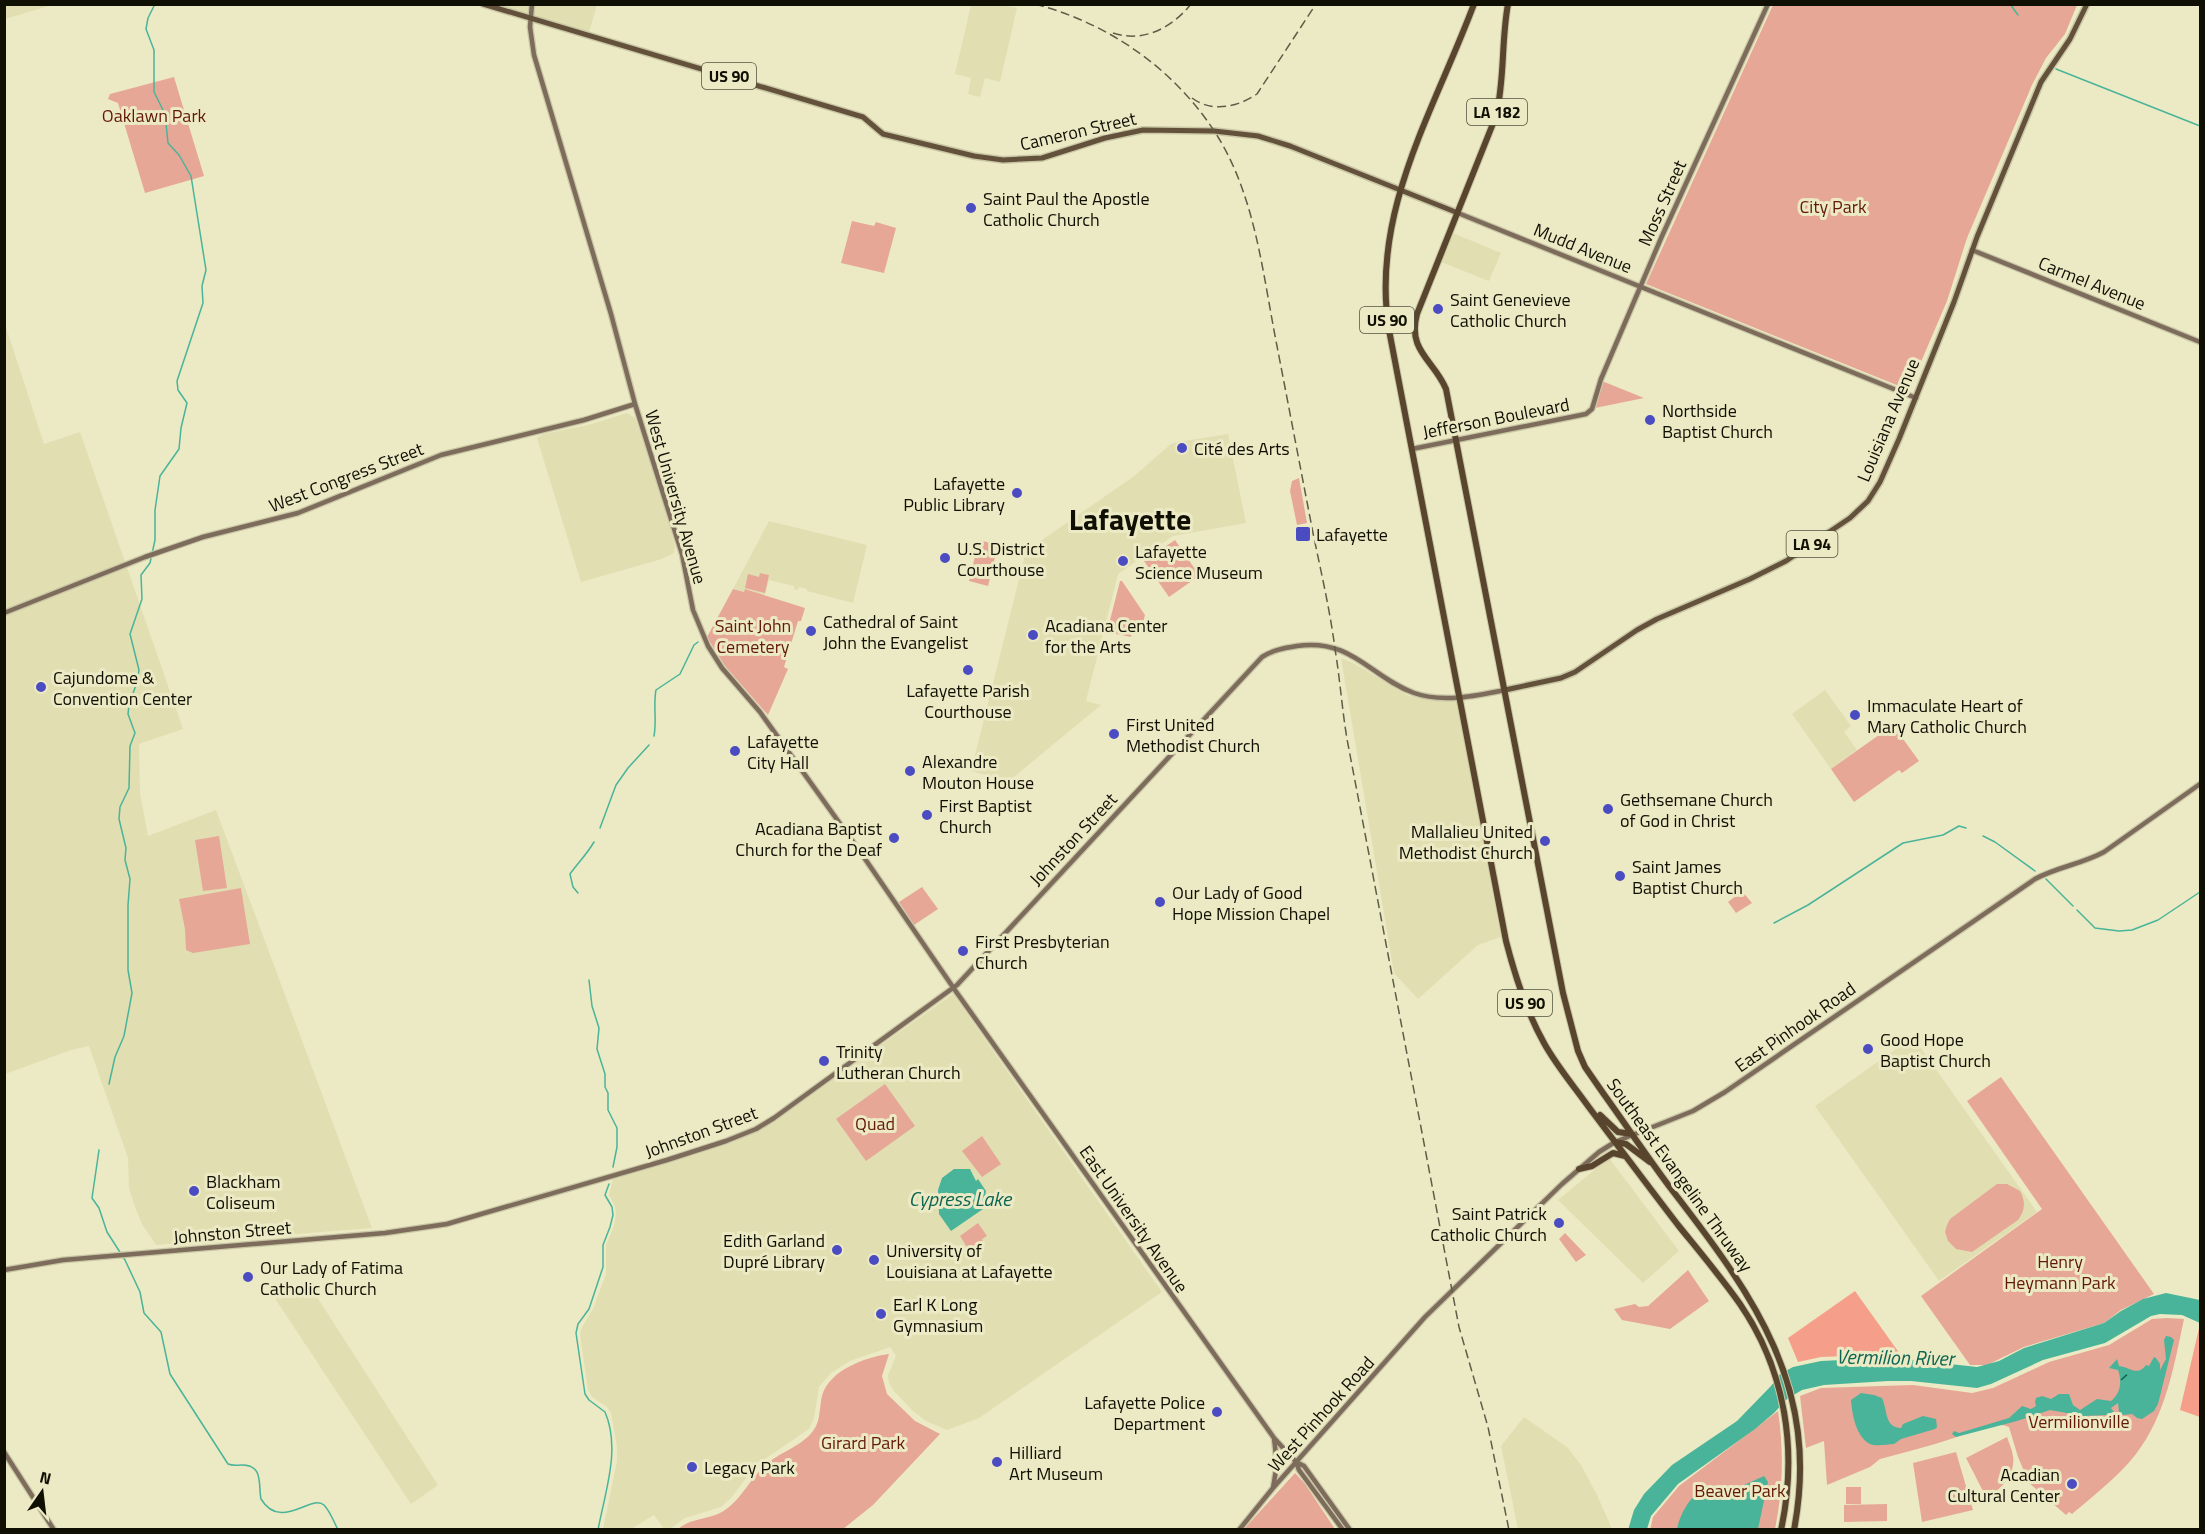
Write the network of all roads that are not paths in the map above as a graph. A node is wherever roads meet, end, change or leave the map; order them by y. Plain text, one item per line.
1 (483, 4) edge
2 (532, 4) edge
3 (1474, 4) edge
4 (1508, 4) edge
5 (1768, 4) edge
6 (2087, 4) edge
7 (530, 17) junction
8 (1238, 133) joint
9 (1400, 190) junction
10 (1458, 213) junction
11 (1972, 250) junction
12 (1640, 287) junction
13 (2200, 342) edge
14 (1916, 398) junction
15 (635, 404) junction
16 (1586, 414) joint
17 (1457, 440) junction
18 (1412, 449) junction
19 (4, 613) edge
20 (1335, 649) joint
21 (1505, 690) junction
22 (1460, 697) junction
23 (2200, 784) edge
24 (953, 988) junction
25 (1592, 1110) junction
26 (1632, 1134) junction
27 (1615, 1142) junction
28 (1625, 1156) junction
29 (1653, 1163) junction
30 (1579, 1169) junction
31 (4, 1270) edge
32 (1425, 1317) joint
33 (1274, 1438) junction
34 (4, 1452) edge
35 (1296, 1462) junction
36 (1273, 1488) junction
37 (1342, 1525) edge
38 (54, 1530) edge
39 (1239, 1530) edge
40 (1350, 1530) edge
41 (1781, 1530) edge
42 (1794, 1530) edge

1 - 7 main road, Cameron Street / US 90
2 - 7 main road, West University Avenue
3 - 9 highway
4 - 10 highway, LA 182
5 - 12 main road, Moss Street
6 - 11 main road, Louisiana Avenue
7 - 8 main road, Cameron Street / US 90
7 - 15 main road, West University Avenue
8 - 9 main road, Mudd Avenue / US 90
9 - 10 main road, Mudd Avenue / US 90
9 - 18 highway, US 90
10 - 12 main road, Mudd Avenue
10 - 17 highway, US 90
11 - 13 main road, Carmel Avenue
11 - 14 main road, Louisiana Avenue / LA 94
12 - 14 main road, Mudd Avenue
12 - 16 main road, Moss Street
14 - 21 main road, Louisiana Avenue / LA 94
15 - 19 main road, West Congress Street
15 - 24 main road, West University Avenue
16 - 17 main road, Jefferson Boulevard
17 - 18 main road, Jefferson Boulevard
17 - 21 highway, US 90
18 - 22 highway, US 90
20 - 22 main road, Louisiana Avenue
20 - 24 main road, Johnston Street
21 - 22 main road, Louisiana Avenue
21 - 26 highway, Southeast Evangeline Thruway / US 90
22 - 25 highway, US 90
23 - 26 main road, East Pinhook Road
24 - 31 main road, Johnston Street
24 - 33 main road, East University Avenue
25 - 26 highway
25 - 27 highway, US 90
26 - 27 main road, East Pinhook Road
26 - 29 highway, Southeast Evangeline Thruway / US 90
27 - 28 highway, US 90
27 - 29 highway
27 - 30 main road, East Pinhook Road
28 - 30 highway
28 - 41 highway, US 90
29 - 42 highway, Southeast Evangeline Thruway / US 90
30 - 32 main road, East Pinhook Road
32 - 35 main road, West Pinhook Road
33 - 35 main road, East University Avenue
33 - 36 main road
34 - 38 main road
35 - 36 main road, West Pinhook Road
35 - 37 main road, East University Avenue
36 - 39 main road, West Pinhook Road
37 - 40 main road, East University Avenue

